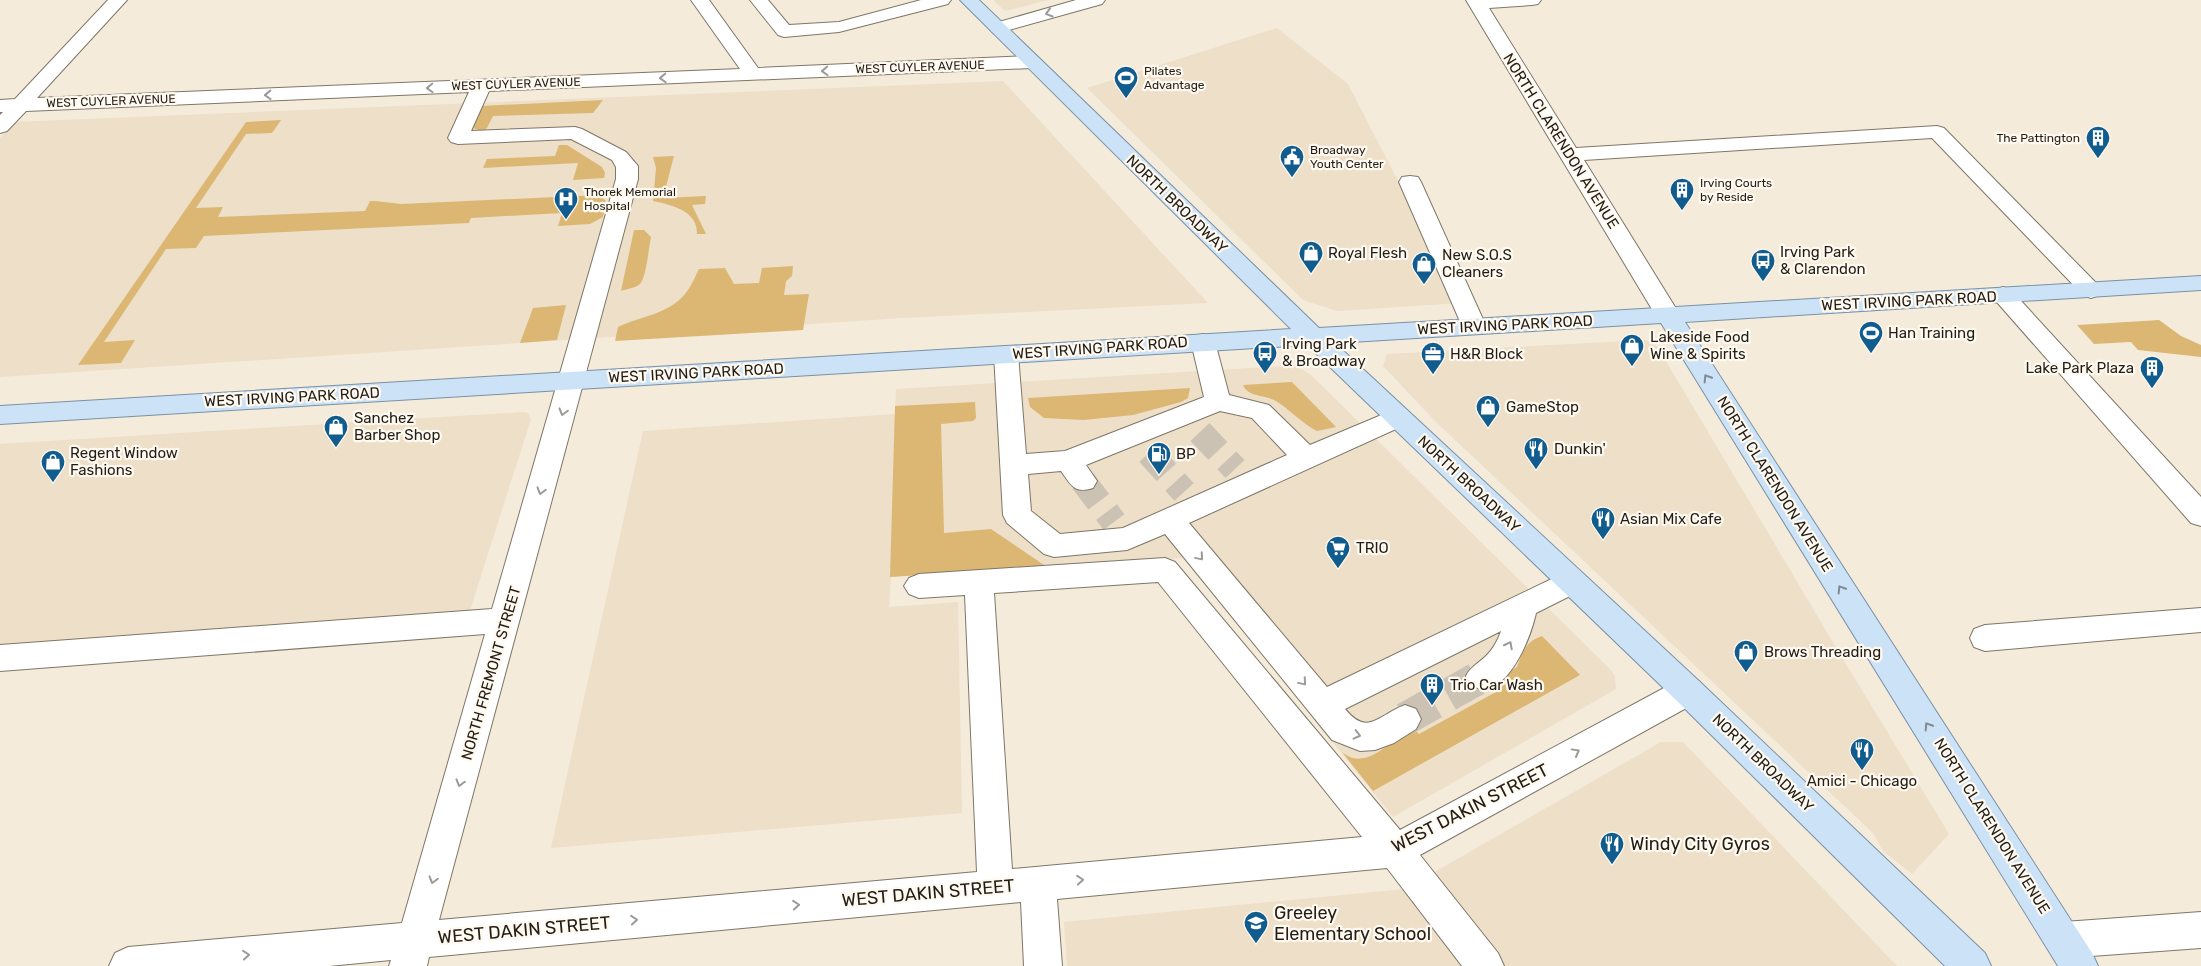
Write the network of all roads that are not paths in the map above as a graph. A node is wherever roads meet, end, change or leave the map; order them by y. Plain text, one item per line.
1 (118, 0) edge
2 (700, 0) edge
3 (759, 0) edge
4 (942, 0) edge
5 (969, 0) edge
6 (1096, 0) edge
7 (1532, 0) edge
8 (1475, 1) edge
9 (998, 28) junction
10 (1031, 62) junction
11 (753, 74) junction
12 (482, 85) junction
13 (21, 105) junction
14 (0, 106) edge
15 (0, 127) edge
16 (1570, 155) junction
17 (1410, 182) dead end
18 (2201, 283) edge
19 (2091, 290) junction
20 (2003, 295) junction
21 (1668, 315) junction
22 (1474, 326) junction
23 (1312, 335) junction
24 (1203, 342) junction
25 (1006, 354) junction
26 (572, 380) junction
27 (1218, 402) junction
28 (0, 415) edge
29 (1398, 417) junction
30 (1306, 458) junction
31 (1013, 465) junction
32 (2201, 515) edge
33 (1169, 519) junction
34 (979, 582) junction
35 (1572, 582) junction
36 (919, 586) dead end
37 (1523, 606) junction
38 (505, 620) junction
39 (2201, 620) edge
40 (1985, 638) dead end
41 (0, 658) edge
42 (1482, 676) tunnel mouth
43 (1688, 691) junction
44 (1322, 704) junction
45 (1404, 719) tunnel mouth
46 (1395, 851) junction
47 (1038, 884) junction
48 (995, 887) junction
49 (2201, 930) edge
50 (412, 953) edge
51 (2072, 953) edge
52 (128, 966) edge
53 (1043, 966) edge
54 (1485, 966) edge
55 (1972, 966) edge

1 - 13 street
2 - 11 street
3 - 4 street
5 - 9 main road, NORTH BROADWAY
6 -> 9 street
7 - 8 street
8 - 16 street, NORTH CLARENDON AVENUE
9 - 10 main road, NORTH BROADWAY
10 -> 11 street, WEST CUYLER AVENUE
10 - 23 main road, NORTH BROADWAY
11 -> 12 street, WEST CUYLER AVENUE
12 -> 13 street, WEST CUYLER AVENUE
12 - 26 street, NORTH FREMONT STREET
13 - 14 street, WEST CUYLER AVENUE
13 - 15 street
16 - 19 street
16 - 21 street, NORTH CLARENDON AVENUE
17 - 22 street
18 - 19 main road, WEST IRVING PARK ROAD
19 - 20 main road, WEST IRVING PARK ROAD
20 - 21 main road, WEST IRVING PARK ROAD
20 - 32 street
21 - 22 main road, WEST IRVING PARK ROAD
51 -> 21 main road, NORTH CLARENDON AVENUE
22 - 23 main road, WEST IRVING PARK ROAD
23 - 24 main road, WEST IRVING PARK ROAD
23 - 29 main road, NORTH BROADWAY
24 - 25 main road, WEST IRVING PARK ROAD
24 - 27 street
25 - 26 main road, WEST IRVING PARK ROAD
25 - 31 street
26 - 28 main road, WEST IRVING PARK ROAD
26 -> 38 street, NORTH FREMONT STREET
27 - 30 street
27 - 31 street
29 - 30 street
29 - 35 main road, NORTH BROADWAY
30 - 33 street
31 - 33 street
33 -> 44 street
34 - 36 street
34 - 46 street
34 - 48 street
35 - 37 street
35 - 43 main road, NORTH BROADWAY
42 -> 37 street
37 - 44 street
38 - 41 street
38 -> 50 street, NORTH FREMONT STREET
39 - 40 street
46 -> 43 street, WEST DAKIN STREET
43 - 55 main road, NORTH BROADWAY
44 -> 45 street
47 -> 46 street, WEST DAKIN STREET
46 - 54 street
47 - 48 street, WEST DAKIN STREET
47 - 53 street
50 -> 48 street, WEST DAKIN STREET
49 - 51 street
52 -> 50 street, WEST DAKIN STREET

